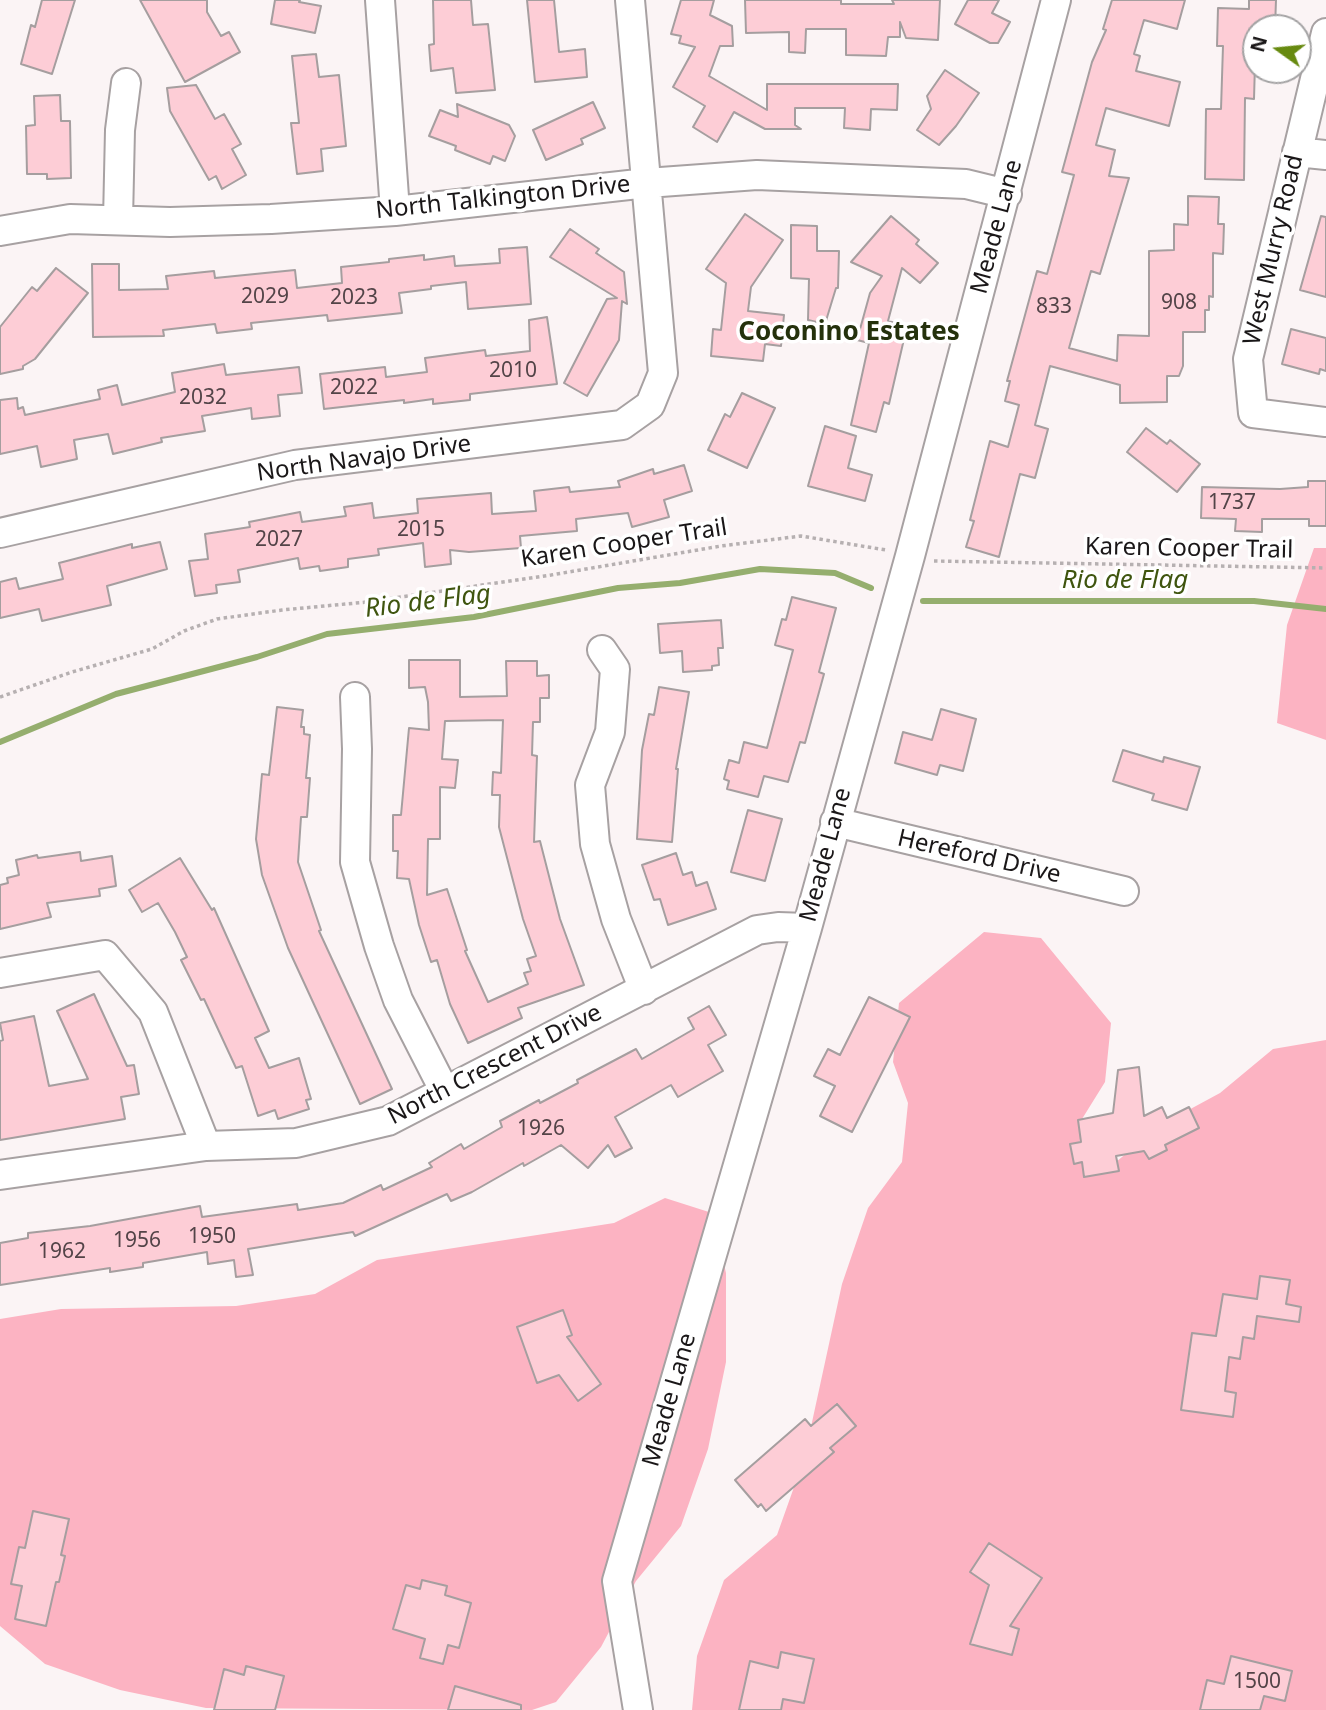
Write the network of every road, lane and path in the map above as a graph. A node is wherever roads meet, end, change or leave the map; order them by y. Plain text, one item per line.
1 (380, 0) edge
2 (630, 0) edge
3 (1056, 0) edge
4 (1326, 33) edge
5 (126, 83) dead end
6 (1297, 152) junction
7 (1326, 155) edge
8 (647, 183) junction
9 (1007, 194) junction
10 (396, 211) junction
11 (118, 220) junction
12 (0, 231) edge
13 (1318, 422) edge
14 (0, 533) edge
15 (892, 551) dead end
16 (926, 561) dead end
17 (1326, 568) edge
18 (602, 650) dead end
19 (355, 696) dead end
20 (0, 698) edge
21 (835, 822) junction
22 (1124, 891) dead end
23 (807, 928) junction
24 (0, 973) edge
25 (644, 990) junction
26 (444, 1090) junction
27 (206, 1146) junction
28 (0, 1175) edge
29 (638, 1710) edge

1 - 10 street
2 - 8 street
3 - 9 street, Meade Lane
4 - 6 street, West Murry Road
5 - 11 street
6 - 7 street
6 - 13 street, West Murry Road
8 - 9 street, North Talkington Drive
8 - 10 street, North Talkington Drive
8 - 14 street, North Navajo Drive
9 - 21 street, Meade Lane
10 - 11 street, North Talkington Drive
11 - 12 street, North Talkington Drive
15 - 20 path, Karen Cooper Trail
16 - 17 path, Karen Cooper Trail
18 - 25 street
19 - 26 street
21 - 22 street, Hereford Drive
21 - 23 street, Meade Lane
23 - 25 street, North Crescent Drive
23 - 29 street, Meade Lane
24 - 27 street
25 - 26 street, North Crescent Drive
26 - 27 street, North Crescent Drive
27 - 28 street, North Crescent Drive

